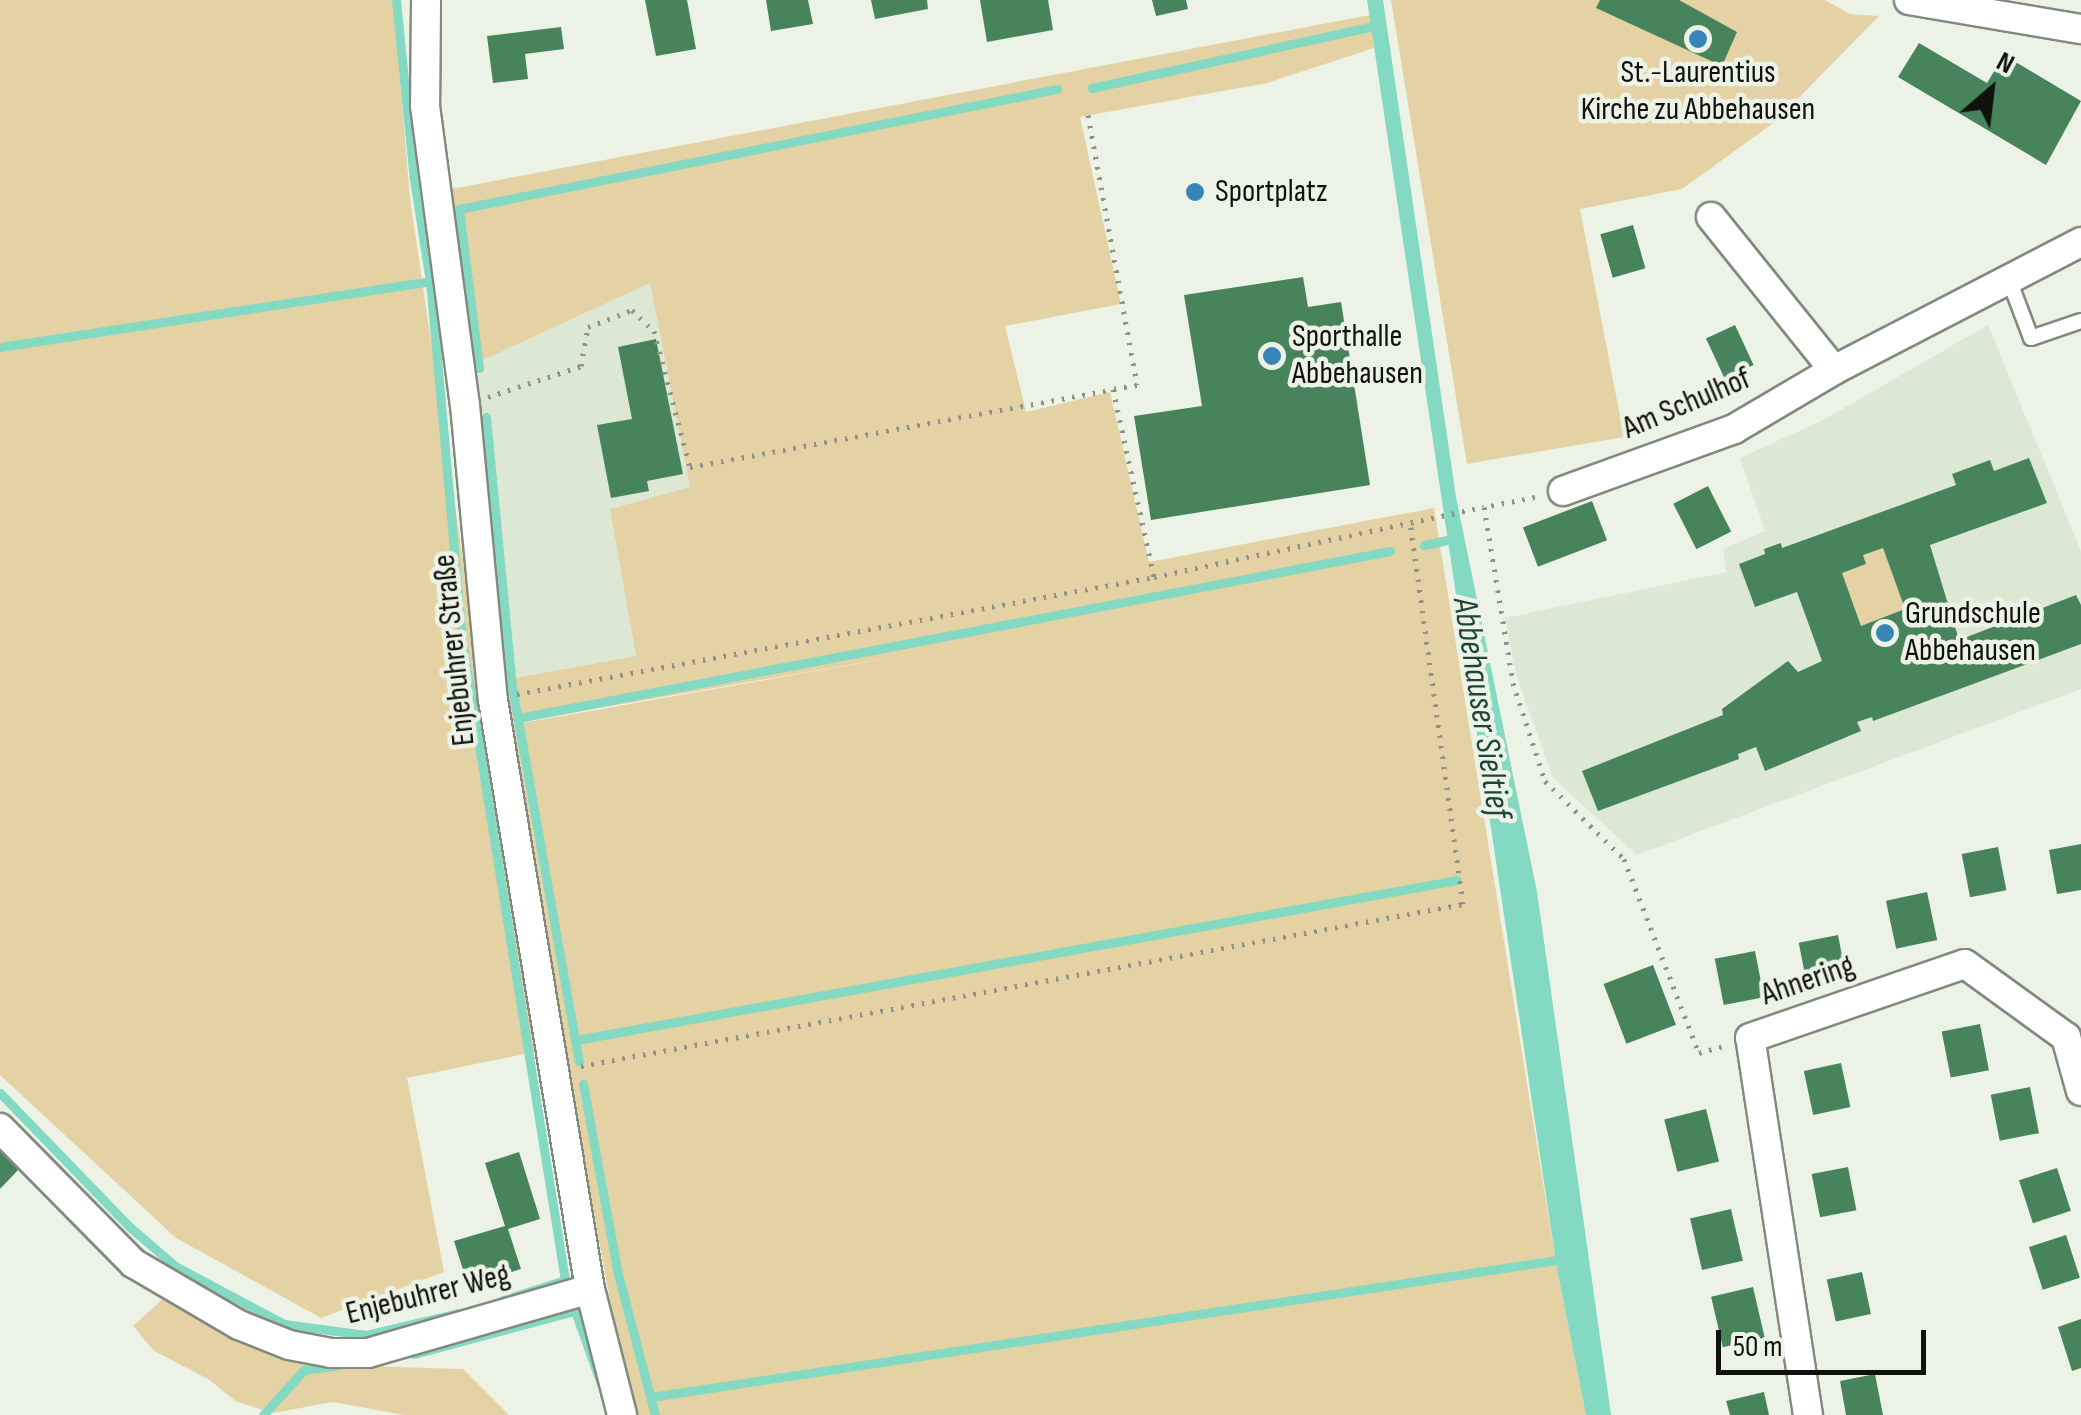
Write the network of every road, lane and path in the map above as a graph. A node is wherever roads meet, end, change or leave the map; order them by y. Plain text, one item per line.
1 (426, 0) edge
2 (1909, 0) edge
3 (2081, 29) edge
4 (1088, 115) dead end
5 (1711, 217) dead end
6 (2081, 242) edge
7 (2007, 276) junction
8 (2081, 321) edge
9 (1834, 370) junction
10 (1114, 389) junction
11 (465, 405) junction
12 (1563, 491) joint
13 (1484, 507) junction
14 (1410, 522) junction
15 (1154, 577) junction
16 (523, 692) dead end
17 (1750, 1038) junction
18 (552, 1072) junction
19 (2081, 1090) edge
20 (0, 1128) edge
21 (590, 1289) junction
22 (622, 1415) edge
23 (1808, 1415) edge

1 - 11 street, Enjebuhrer Straße
2 - 3 street
4 - 10 path
5 - 9 street
6 - 7 street, Am Schulhof
7 - 8 lane
7 - 9 street, Am Schulhof
9 - 12 street, Am Schulhof
10 - 11 path
10 - 15 path
11 - 18 street, Enjebuhrer Straße
12 - 13 path
13 - 14 path
13 - 17 path
14 - 15 path
14 - 18 path
15 - 16 path
17 - 19 street, Ahnering
17 - 23 street, Ahnering
18 - 21 street, Enjebuhrer Straße
20 - 21 street, Enjebuhrer Weg
21 - 22 street, Enjebuhrer Straße

